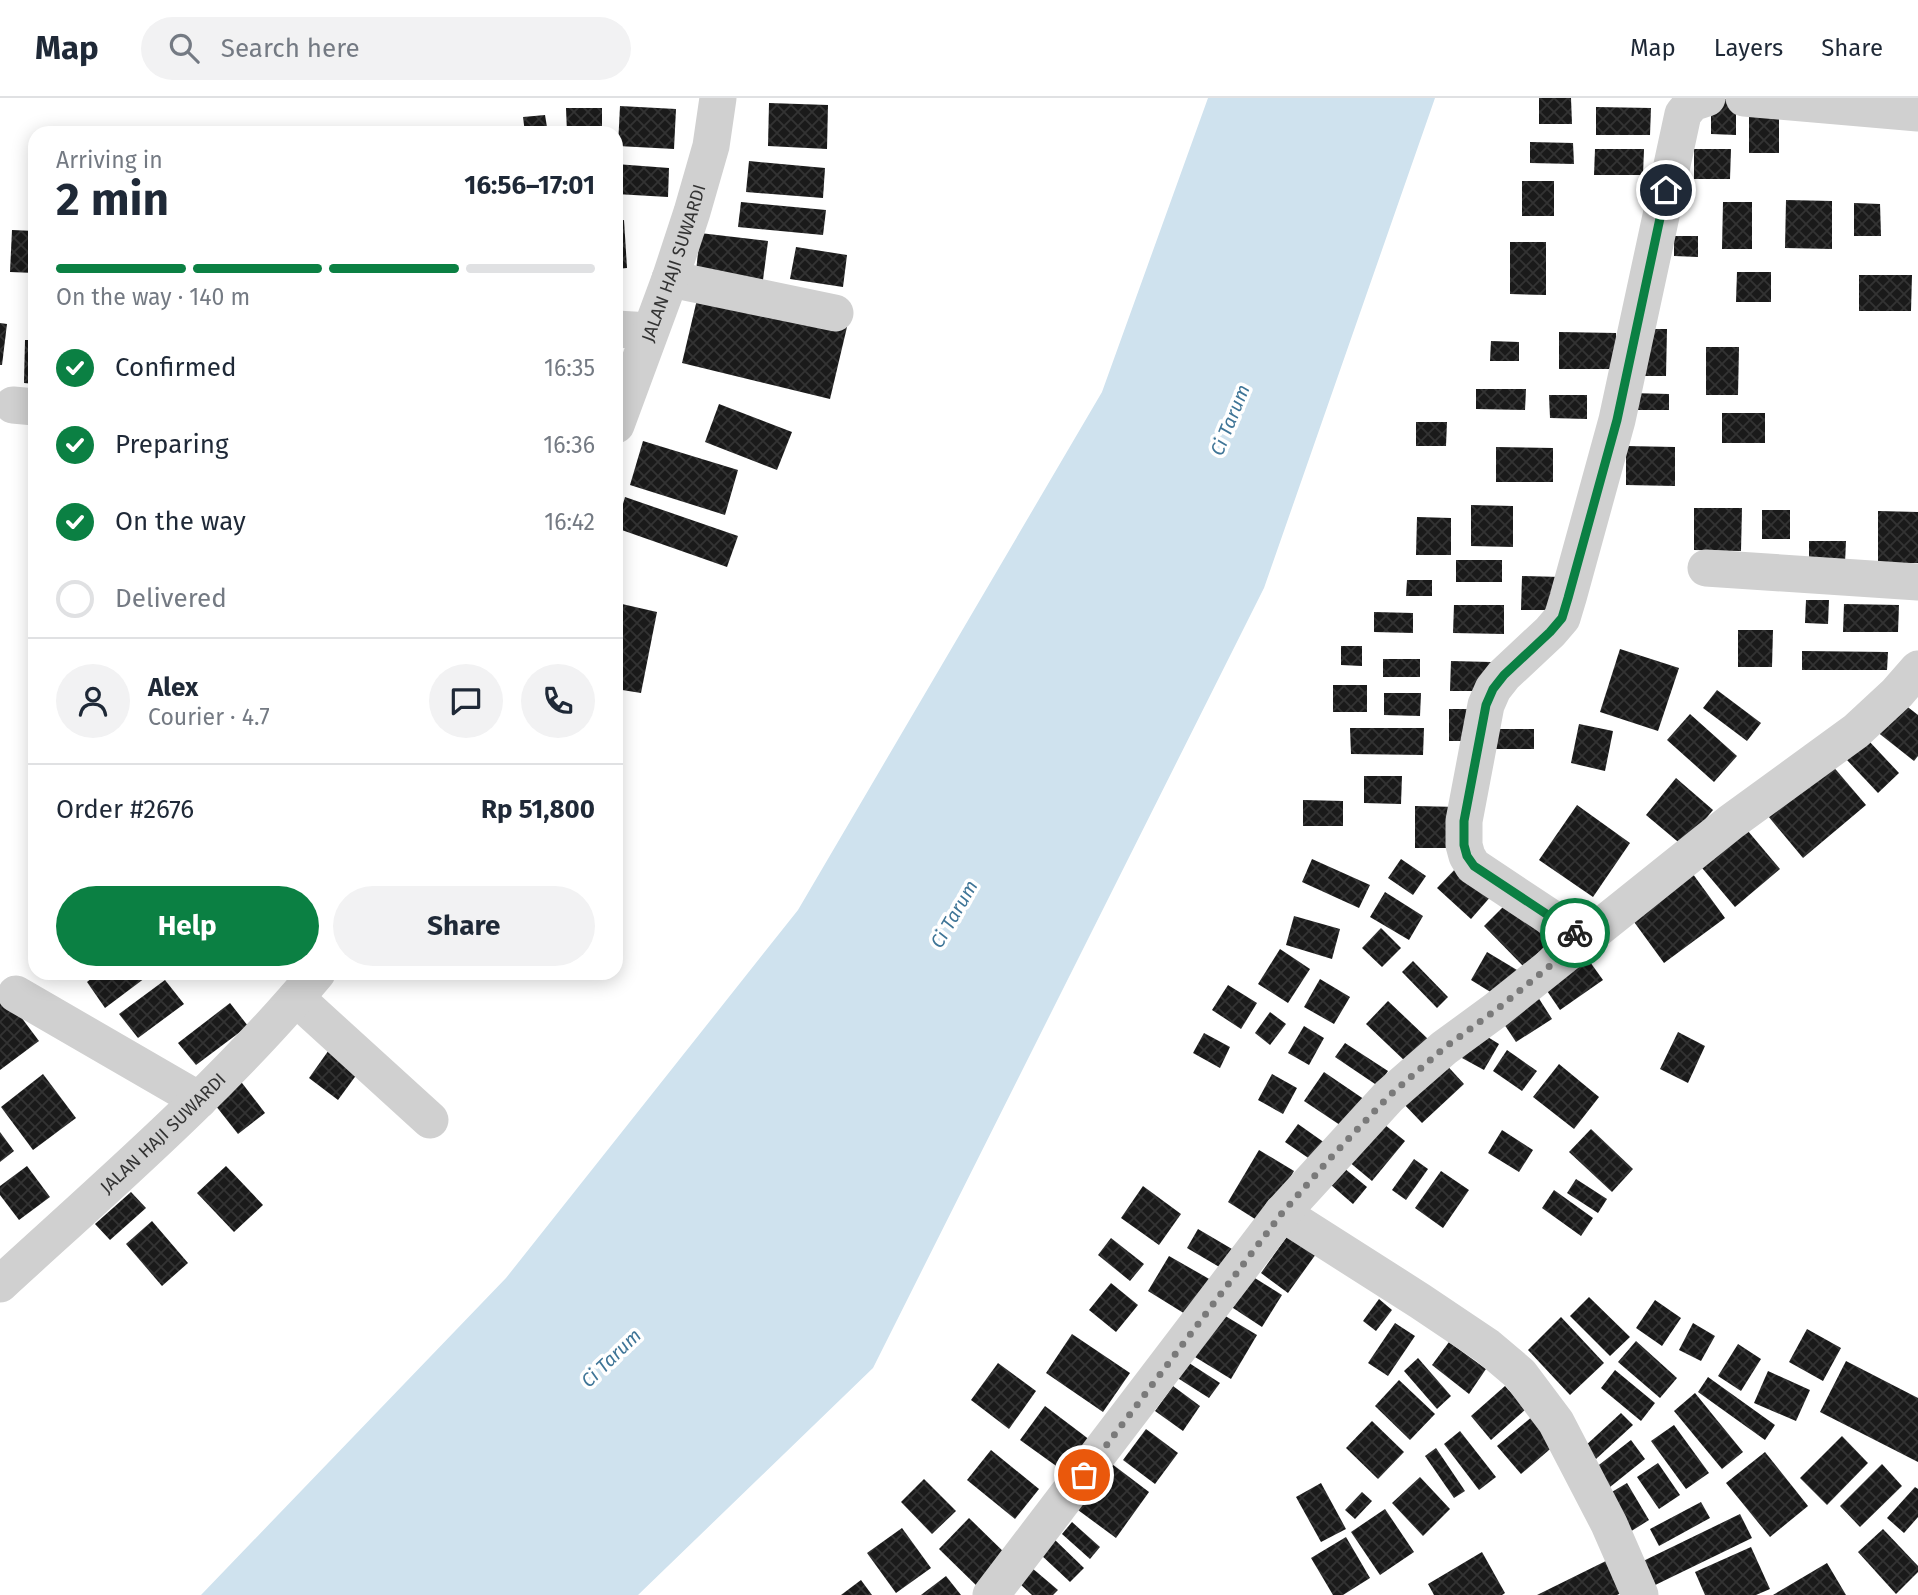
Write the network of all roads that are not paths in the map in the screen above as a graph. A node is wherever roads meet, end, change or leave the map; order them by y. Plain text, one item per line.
1 (718, 98) edge
2 (1706, 98) edge
3 (1744, 98) edge
4 (1918, 113) edge
5 (670, 279) junction
6 (835, 313) dead end
7 (633, 330) edge
8 (623, 386) edge
9 (1706, 568) dead end
10 (1918, 582) edge
11 (1918, 669) edge
12 (1583, 939) junction
13 (306, 986) edge
14 (16, 993) dead end
15 (199, 1100) junction
16 (430, 1120) dead end
17 (1282, 1213) junction
18 (0, 1284) edge
19 (991, 1595) edge
20 (1640, 1595) edge

1 - 5 street, JALAN HAJI SUWARDI
2 - 12 street
3 - 4 street
5 - 6 street
5 - 7 street, JALAN HAJI SUWARDI
7 - 8 street, JALAN HAJI SUWARDI
9 - 10 street
11 - 12 street
12 - 17 street
13 - 15 street, JALAN HAJI SUWARDI
13 - 16 street
14 - 15 street
15 - 18 street, JALAN HAJI SUWARDI
17 - 19 street
17 - 20 street

